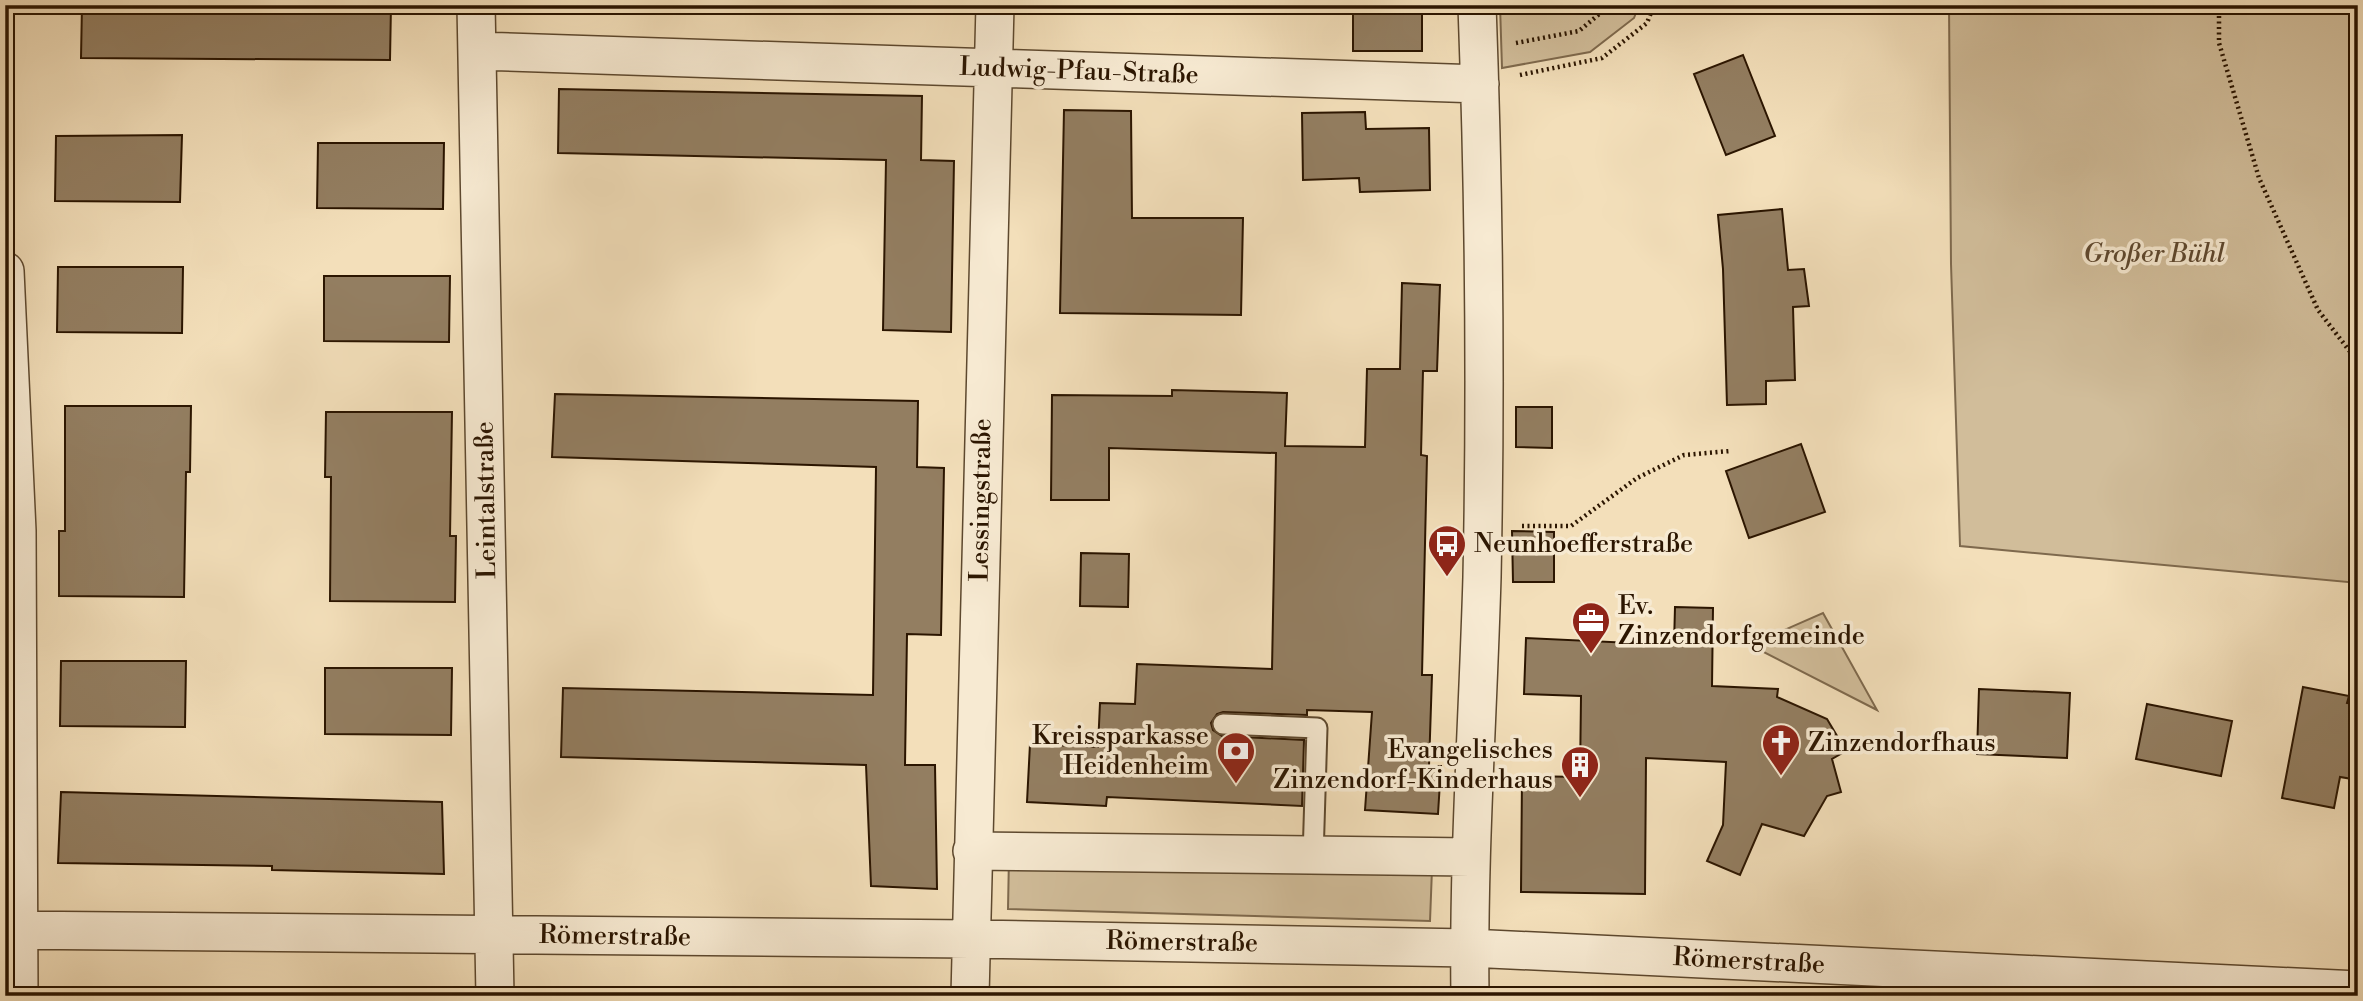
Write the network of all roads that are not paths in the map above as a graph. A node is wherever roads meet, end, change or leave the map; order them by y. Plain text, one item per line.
1 (477, 5) edge
2 (995, 5) edge
3 (1477, 5) edge
4 (477, 51) junction
5 (1479, 67) junction
6 (992, 68) junction
7 (5, 271) edge
8 (1223, 724) dead end
9 (972, 851) junction
10 (1470, 857) junction
11 (1313, 858) junction
12 (13, 930) edge
13 (495, 934) junction
14 (970, 939) junction
15 (1469, 947) junction
16 (2358, 990) edge
17 (2318, 992) edge
18 (19, 996) edge
19 (495, 996) edge
20 (970, 996) edge
21 (1470, 996) edge

1 - 4 street, Leintalstraße
2 - 6 street, Lessingstraße
3 - 5 street
4 - 6 street, Ludwig-Pfau-Straße
4 - 13 street, Leintalstraße
5 - 6 street, Ludwig-Pfau-Straße
5 - 10 street
6 - 9 street, Lessingstraße
7 - 12 street
8 - 11 lane
9 - 11 street
9 - 14 street, Lessingstraße
10 - 11 street
10 - 15 street
12 - 13 street, Römerstraße
12 - 18 street
13 - 14 street, Römerstraße
13 - 19 street, Leintalstraße
14 - 15 street, Römerstraße
14 - 20 street, Lessingstraße
15 - 17 street, Römerstraße
15 - 21 street
16 - 17 street, Römerstraße

